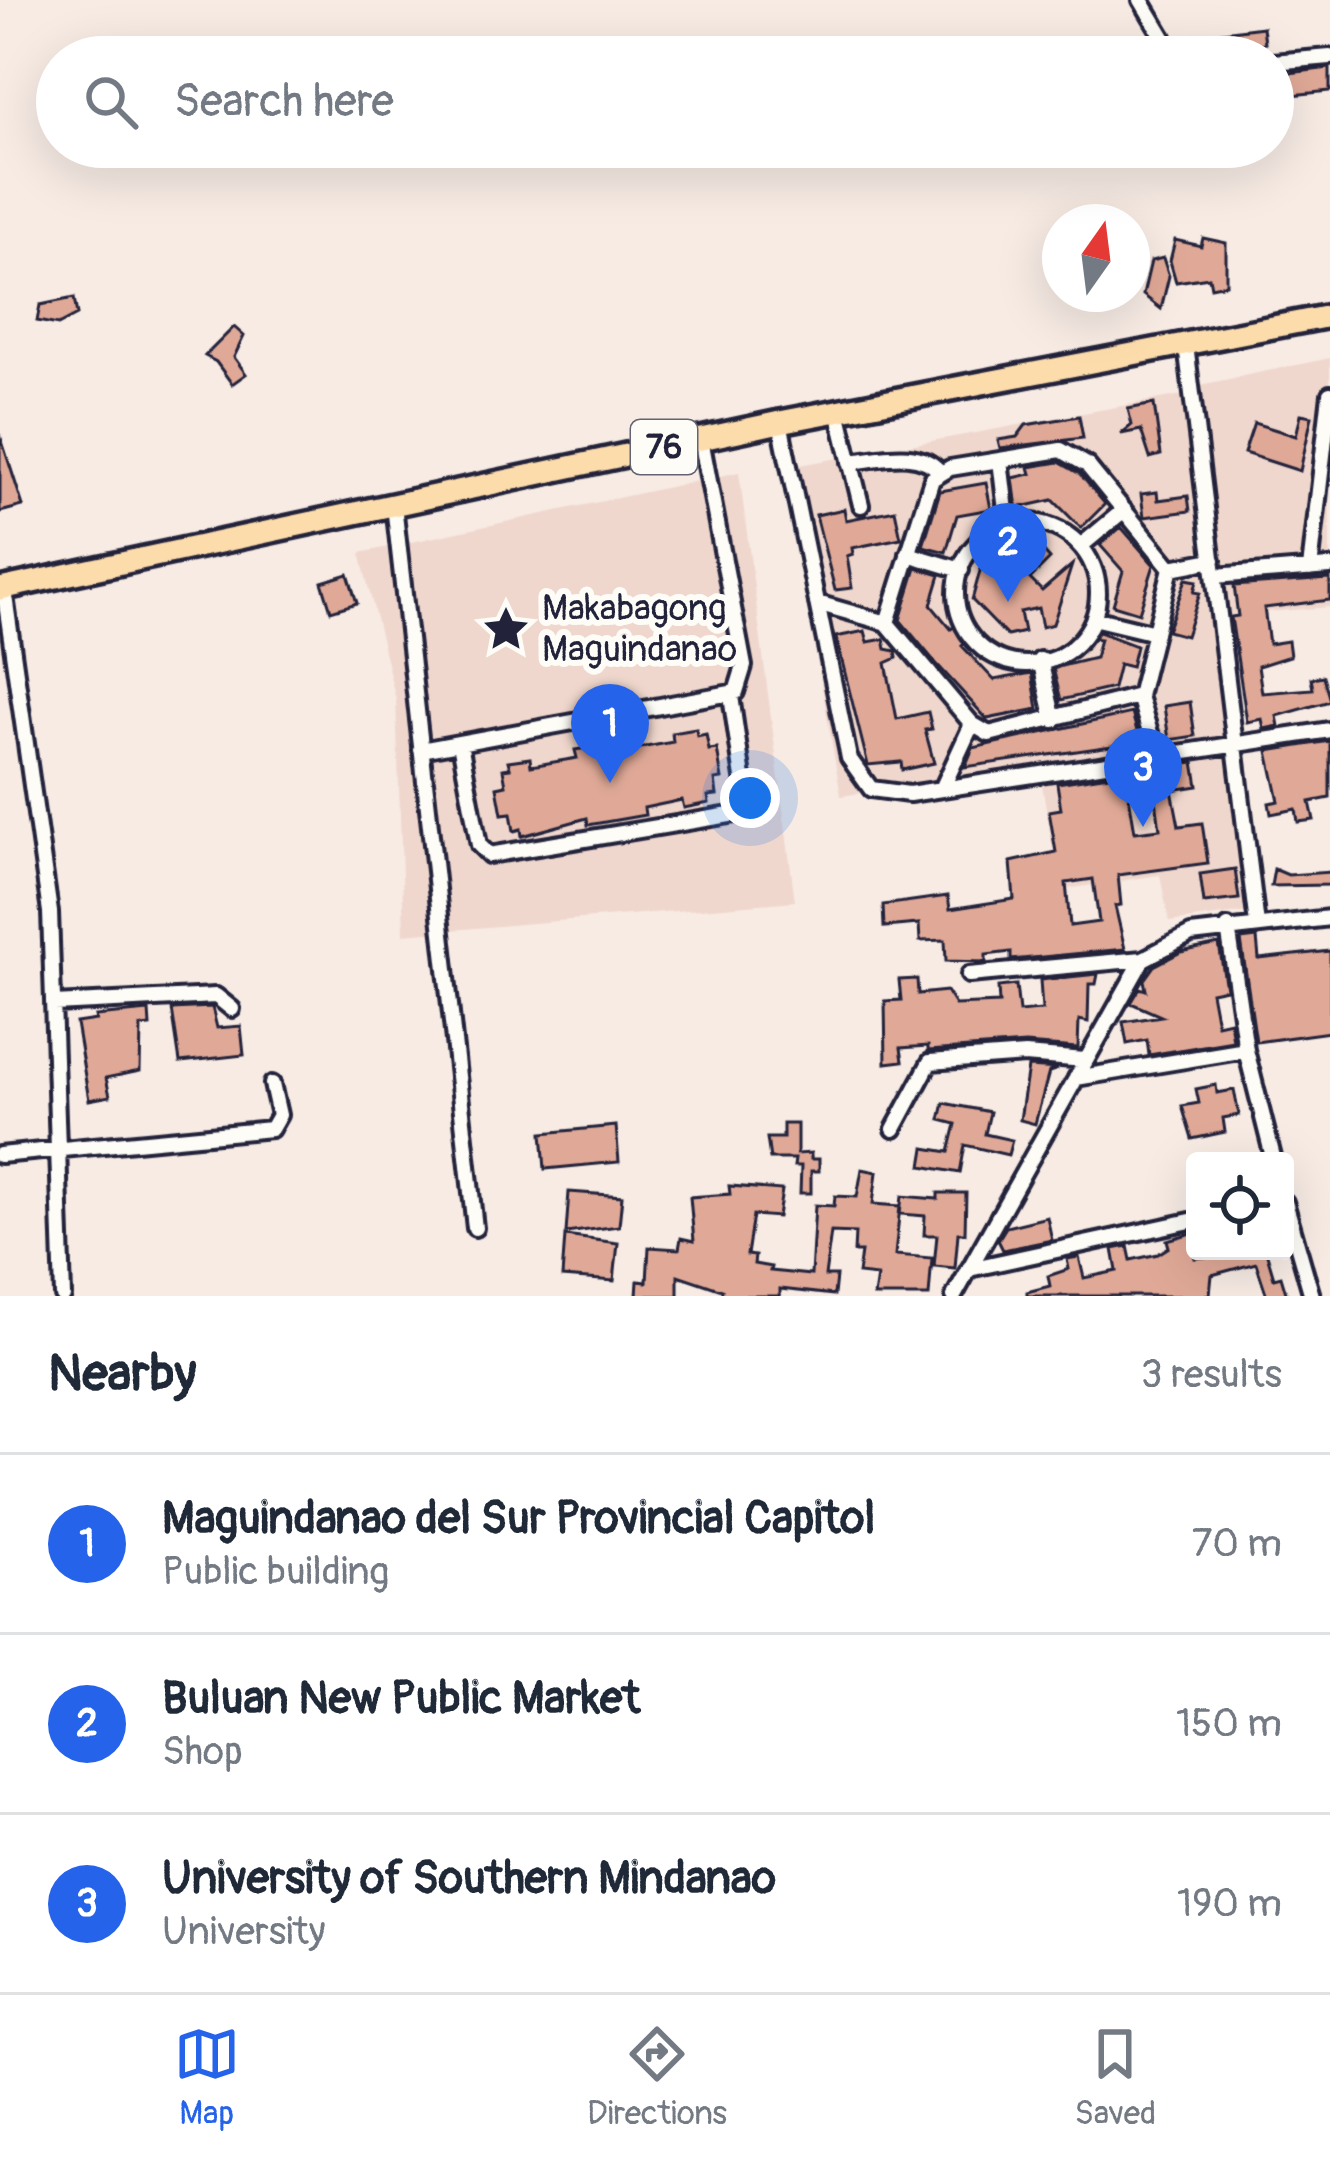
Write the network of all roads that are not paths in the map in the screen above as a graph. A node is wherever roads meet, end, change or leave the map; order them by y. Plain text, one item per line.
1 (1141, 0) edge
2 (1162, 36) edge
3 (1330, 57) edge
4 (1294, 60) edge
5 (1330, 316) edge
6 (1186, 345) junction
7 (1330, 394) edge
8 (838, 411) junction
9 (780, 422) junction
10 (701, 439) junction
11 (1000, 460) junction
12 (850, 462) junction
13 (940, 472) junction
14 (394, 505) junction
15 (860, 505) dead end
16 (1124, 510) junction
17 (1008, 528) junction
18 (1082, 545) junction
19 (908, 554) junction
20 (1214, 567) junction
21 (1330, 567) edge
22 (1171, 568) junction
23 (1310, 568) junction
24 (961, 570) junction
25 (2, 589) edge
26 (817, 603) junction
27 (1096, 619) junction
28 (887, 623) junction
29 (1154, 633) junction
30 (1040, 660) junction
31 (731, 695) junction
32 (1139, 696) junction
33 (1054, 720) junction
34 (972, 724) junction
35 (1330, 730) edge
36 (460, 743) junction
37 (1237, 744) junction
38 (422, 750) junction
39 (1156, 756) junction
40 (942, 789) junction
41 (1330, 918) edge
42 (1257, 925) junction
43 (1228, 927) junction
44 (1143, 959) junction
45 (969, 975) dead end
46 (54, 1004) junction
47 (232, 1009) dead end
48 (1246, 1050) junction
49 (1085, 1060) junction
50 (1076, 1078) junction
51 (272, 1084) dead end
52 (894, 1129) dead end
53 (60, 1150) junction
54 (1272, 1152) edge
55 (0, 1155) edge
56 (1186, 1222) edge
57 (475, 1228) dead end
58 (1294, 1233) edge
59 (969, 1269) junction
60 (64, 1296) edge
61 (954, 1296) edge
62 (1312, 1296) edge

1 - 2 street
3 - 4 street
5 - 6 highway, 76
6 - 8 highway, 76
6 - 20 street
7 - 23 street
8 - 9 highway, 76
8 - 12 street
9 - 10 highway, 76
9 - 26 street
10 - 14 highway, 76
10 - 31 street
11 - 13 street
11 - 16 street
11 - 17 street
12 - 13 street
12 - 15 street
13 - 19 street
14 - 25 highway, 76
14 - 38 street
16 - 18 street
16 - 22 street
17 - 18 street
17 - 24 street
18 - 27 street
19 - 24 street
19 - 28 street
20 - 22 street
20 - 23 street
20 - 37 street
21 - 23 street
22 - 29 street
24 - 30 street
25 - 46 street
26 - 28 street
26 - 40 street
27 - 29 street
27 - 30 street
28 - 34 street
29 - 32 street
30 - 33 street
31 - 36 street
31 - 36 street
32 - 33 street
32 - 39 street
33 - 34 street
34 - 40 street
35 - 37 street
36 - 38 street
37 - 39 street
37 - 42 street
38 - 57 street
39 - 40 street
41 - 42 street
42 - 43 street
43 - 44 street
43 - 48 street
44 - 45 street
44 - 49 street
46 - 47 street
46 - 53 street
48 - 50 street
48 - 54 street
49 - 50 street
49 - 52 street
50 - 59 street
51 - 53 street
53 - 55 street
53 - 60 street
56 - 59 street
58 - 62 street
59 - 61 street

